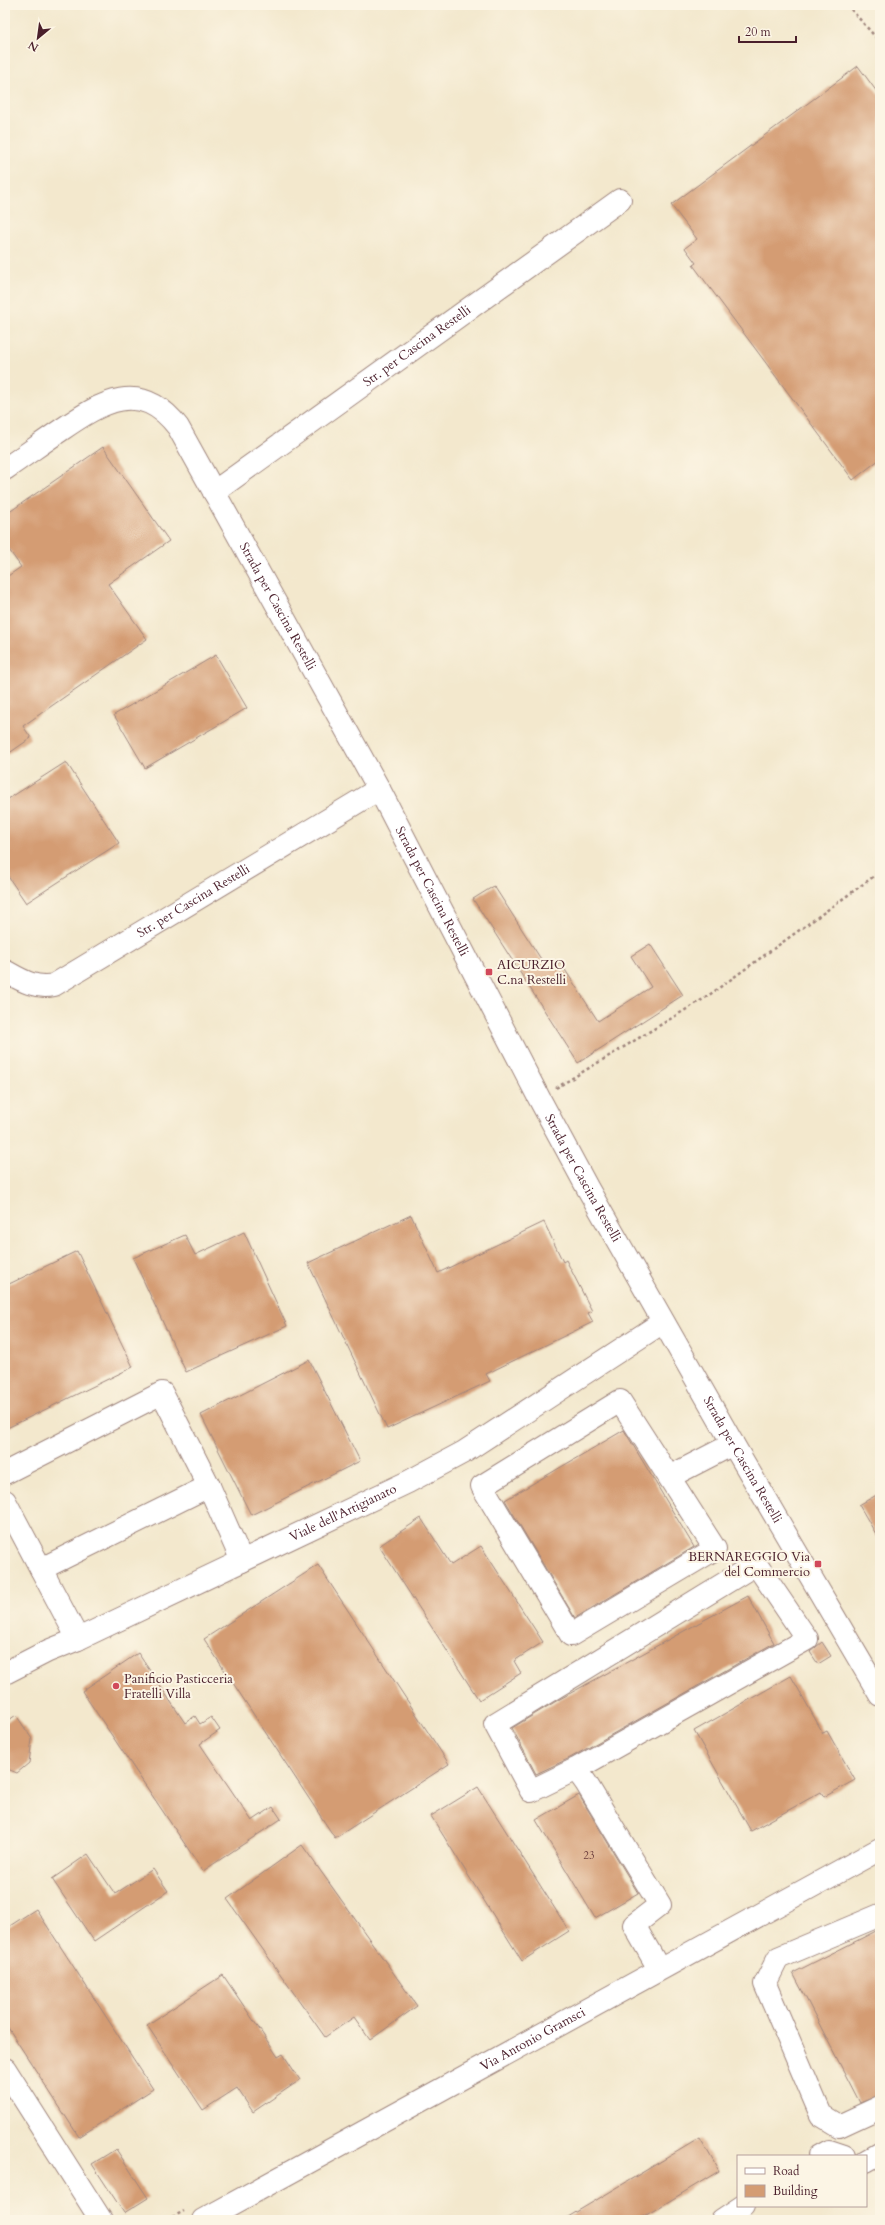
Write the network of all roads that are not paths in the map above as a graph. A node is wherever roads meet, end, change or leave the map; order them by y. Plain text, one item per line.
1 (620, 200) dead end
2 (5, 469) edge
3 (214, 492) junction
4 (379, 789) junction
5 (5, 971) edge
6 (663, 1322) junction
7 (733, 1444) junction
8 (5, 1473) edge
9 (669, 1477) junction
10 (209, 1486) junction
11 (5, 1501) edge
12 (242, 1561) junction
13 (41, 1569) junction
14 (78, 1639) junction
15 (5, 1673) edge
16 (880, 1693) edge
17 (576, 1770) junction
18 (874, 1855) edge
19 (880, 1915) edge
20 (659, 1969) junction
21 (5, 2069) edge
22 (880, 2107) edge
23 (880, 2153) edge
24 (822, 2155) edge
25 (842, 2155) edge
26 (867, 2160) edge
27 (742, 2207) edge
28 (101, 2220) edge
29 (203, 2220) edge
30 (722, 2220) edge

1 - 3 street, Str. per Cascina Restelli
2 - 3 street, Strada per Cascina Restelli
3 - 4 street, Strada per Cascina Restelli
4 - 5 street, Str. per Cascina Restelli
4 - 6 street, Strada per Cascina Restelli
6 - 7 street, Strada per Cascina Restelli
6 - 12 street, Viale dell'Artigianato
7 - 9 street
7 - 16 street, Strada per Cascina Restelli
8 - 10 street
9 - 9 street
10 - 12 street
10 - 13 street
11 - 13 street
12 - 14 street, Viale dell'Artigianato
13 - 14 street
14 - 15 street, Viale dell'Artigianato
17 - 17 street
17 - 20 street
18 - 20 street, Via Antonio Gramsci
19 - 22 street
20 - 29 street, Via Antonio Gramsci
21 - 28 street
23 - 26 street
24 - 25 street
27 - 30 street

